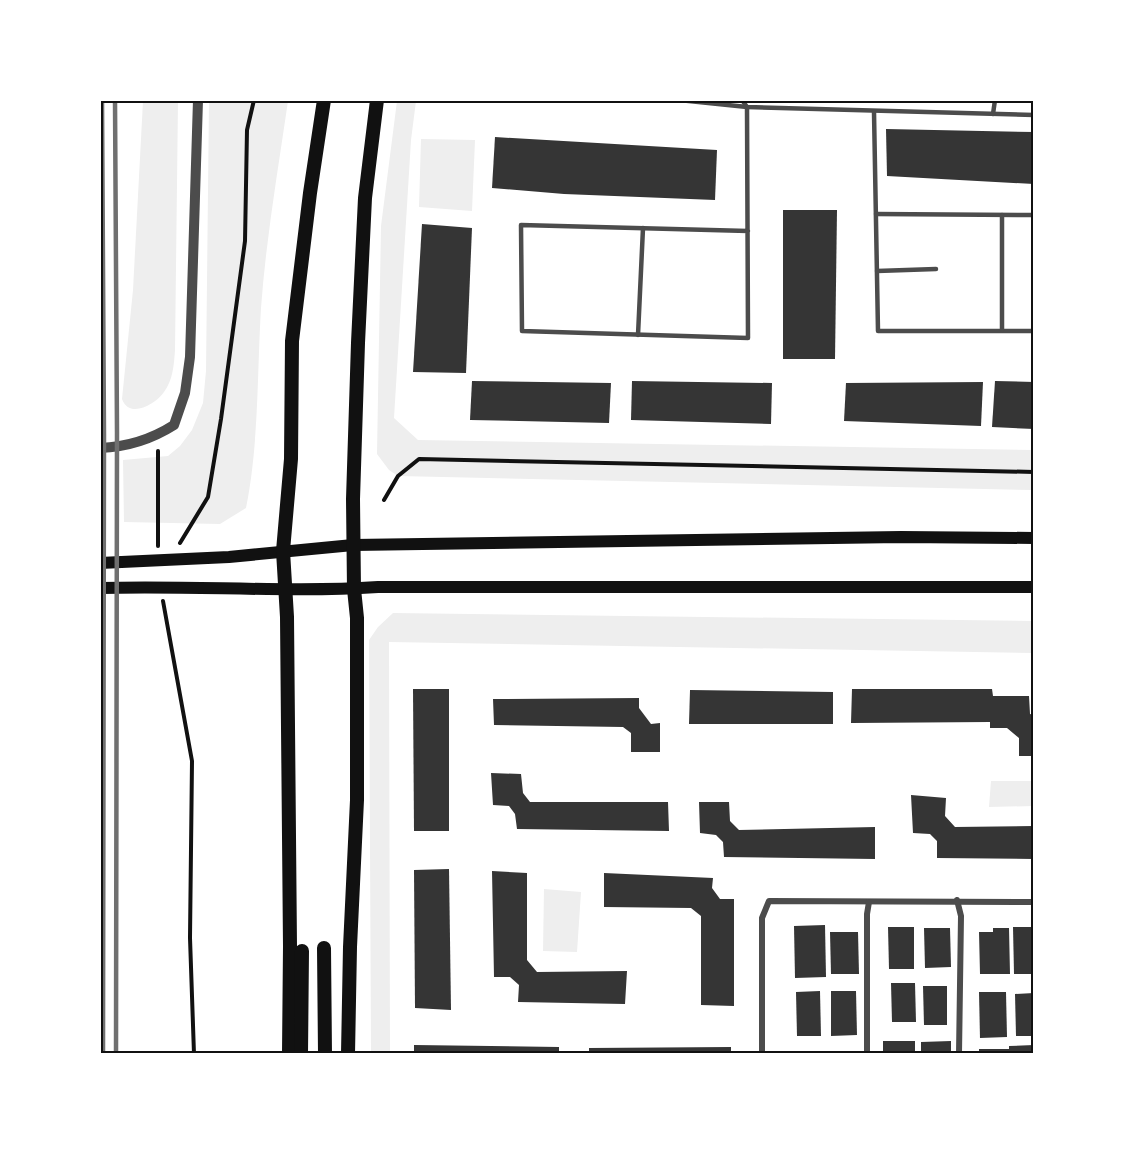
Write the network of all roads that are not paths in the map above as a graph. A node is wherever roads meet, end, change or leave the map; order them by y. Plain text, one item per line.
1 (198, 100) edge
2 (324, 100) edge
3 (377, 100) edge
4 (679, 100) edge
5 (742, 100) edge
6 (995, 100) edge
7 (747, 107) junction
8 (874, 112) junction
9 (993, 114) junction
10 (1034, 115) edge
11 (876, 214) junction
12 (1002, 215) junction
13 (1034, 215) edge
14 (643, 228) junction
15 (748, 231) junction
16 (936, 269) dead end
17 (877, 271) junction
18 (1002, 330) junction
19 (1034, 331) edge
20 (638, 335) junction
21 (100, 448) edge
22 (1034, 538) edge
23 (353, 545) junction
24 (283, 551) junction
25 (100, 562) edge
26 (1034, 586) edge
27 (100, 588) edge
28 (354, 588) junction
29 (284, 591) junction
30 (957, 900) junction
31 (869, 902) junction
32 (1034, 902) edge
33 (324, 948) dead end
34 (302, 951) dead end
35 (289, 1053) edge
36 (301, 1053) edge
37 (325, 1053) edge
38 (348, 1053) edge
39 (762, 1053) edge
40 (867, 1053) edge
41 (959, 1053) edge

1 - 21 street
2 - 24 main road
3 - 23 main road
4 - 7 lane
5 - 7 lane
6 - 9 lane
7 - 8 lane
7 - 15 lane
8 - 9 lane
8 - 11 lane
9 - 10 lane
11 - 12 lane
11 - 17 lane
12 - 13 lane
12 - 18 lane
14 - 15 lane
14 - 20 lane
14 - 20 lane
15 - 20 lane
16 - 17 lane
17 - 18 lane
18 - 19 lane
22 - 23 main road
23 - 24 main road
23 - 28 main road
24 - 25 main road
24 - 29 main road
26 - 28 main road
27 - 29 main road
28 - 29 main road
28 - 38 main road
29 - 35 main road
30 - 31 street
30 - 32 street
30 - 41 street
31 - 39 street
31 - 40 street
33 - 37 main road
34 - 36 main road

